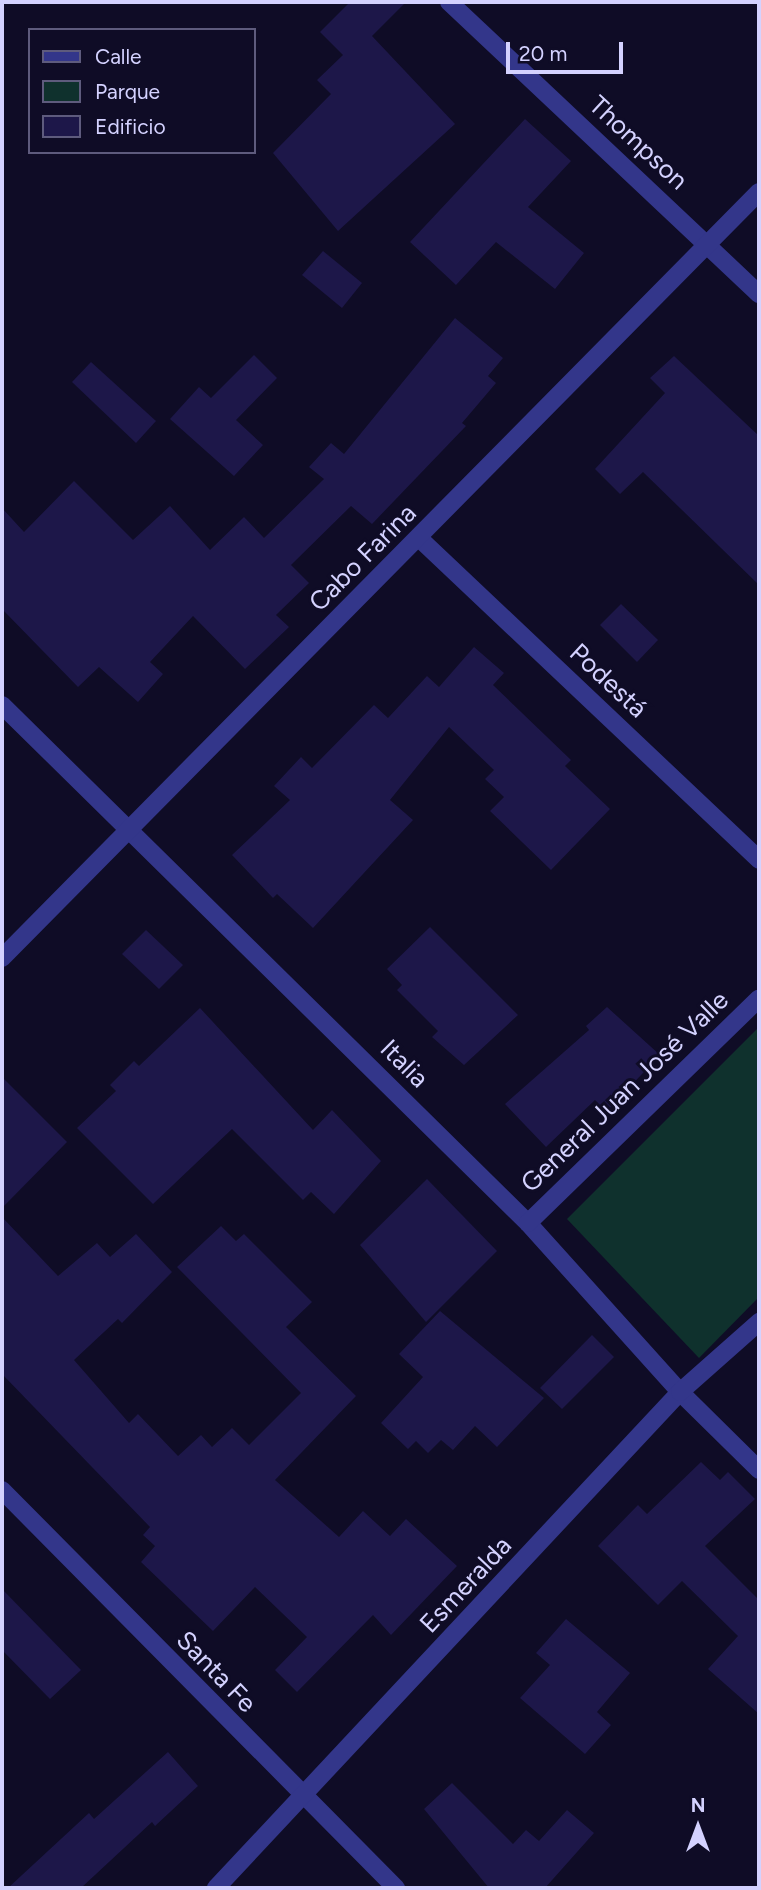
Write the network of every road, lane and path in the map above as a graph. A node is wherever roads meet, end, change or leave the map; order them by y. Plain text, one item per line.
1 (449, 2) edge
2 (759, 192) edge
3 (708, 245) junction
4 (759, 294) edge
5 (420, 539) junction
6 (2, 705) edge
7 (127, 827) junction
8 (759, 860) edge
9 (2, 958) edge
10 (759, 998) edge
11 (528, 1223) junction
12 (759, 1322) edge
13 (680, 1392) junction
14 (759, 1470) edge
15 (2, 1490) edge
16 (303, 1799) junction
17 (216, 1888) edge
18 (396, 1888) edge

1 - 3 street, Thompson
2 - 3 street, Cabo Farina
3 - 4 street, Thompson
3 - 5 street, Cabo Farina
5 - 7 street, Cabo Farina
5 - 8 street, Podestá
6 - 7 street, Italia
7 - 9 street, Cabo Farina
7 - 11 street, Italia
10 - 11 street, General Juan José Valle
11 - 13 street, Italia
12 - 13 street, Esmeralda
13 - 14 street, Italia
13 - 16 street, Esmeralda
15 - 16 street, Santa Fe
16 - 17 street, Esmeralda
16 - 18 street, Santa Fe

